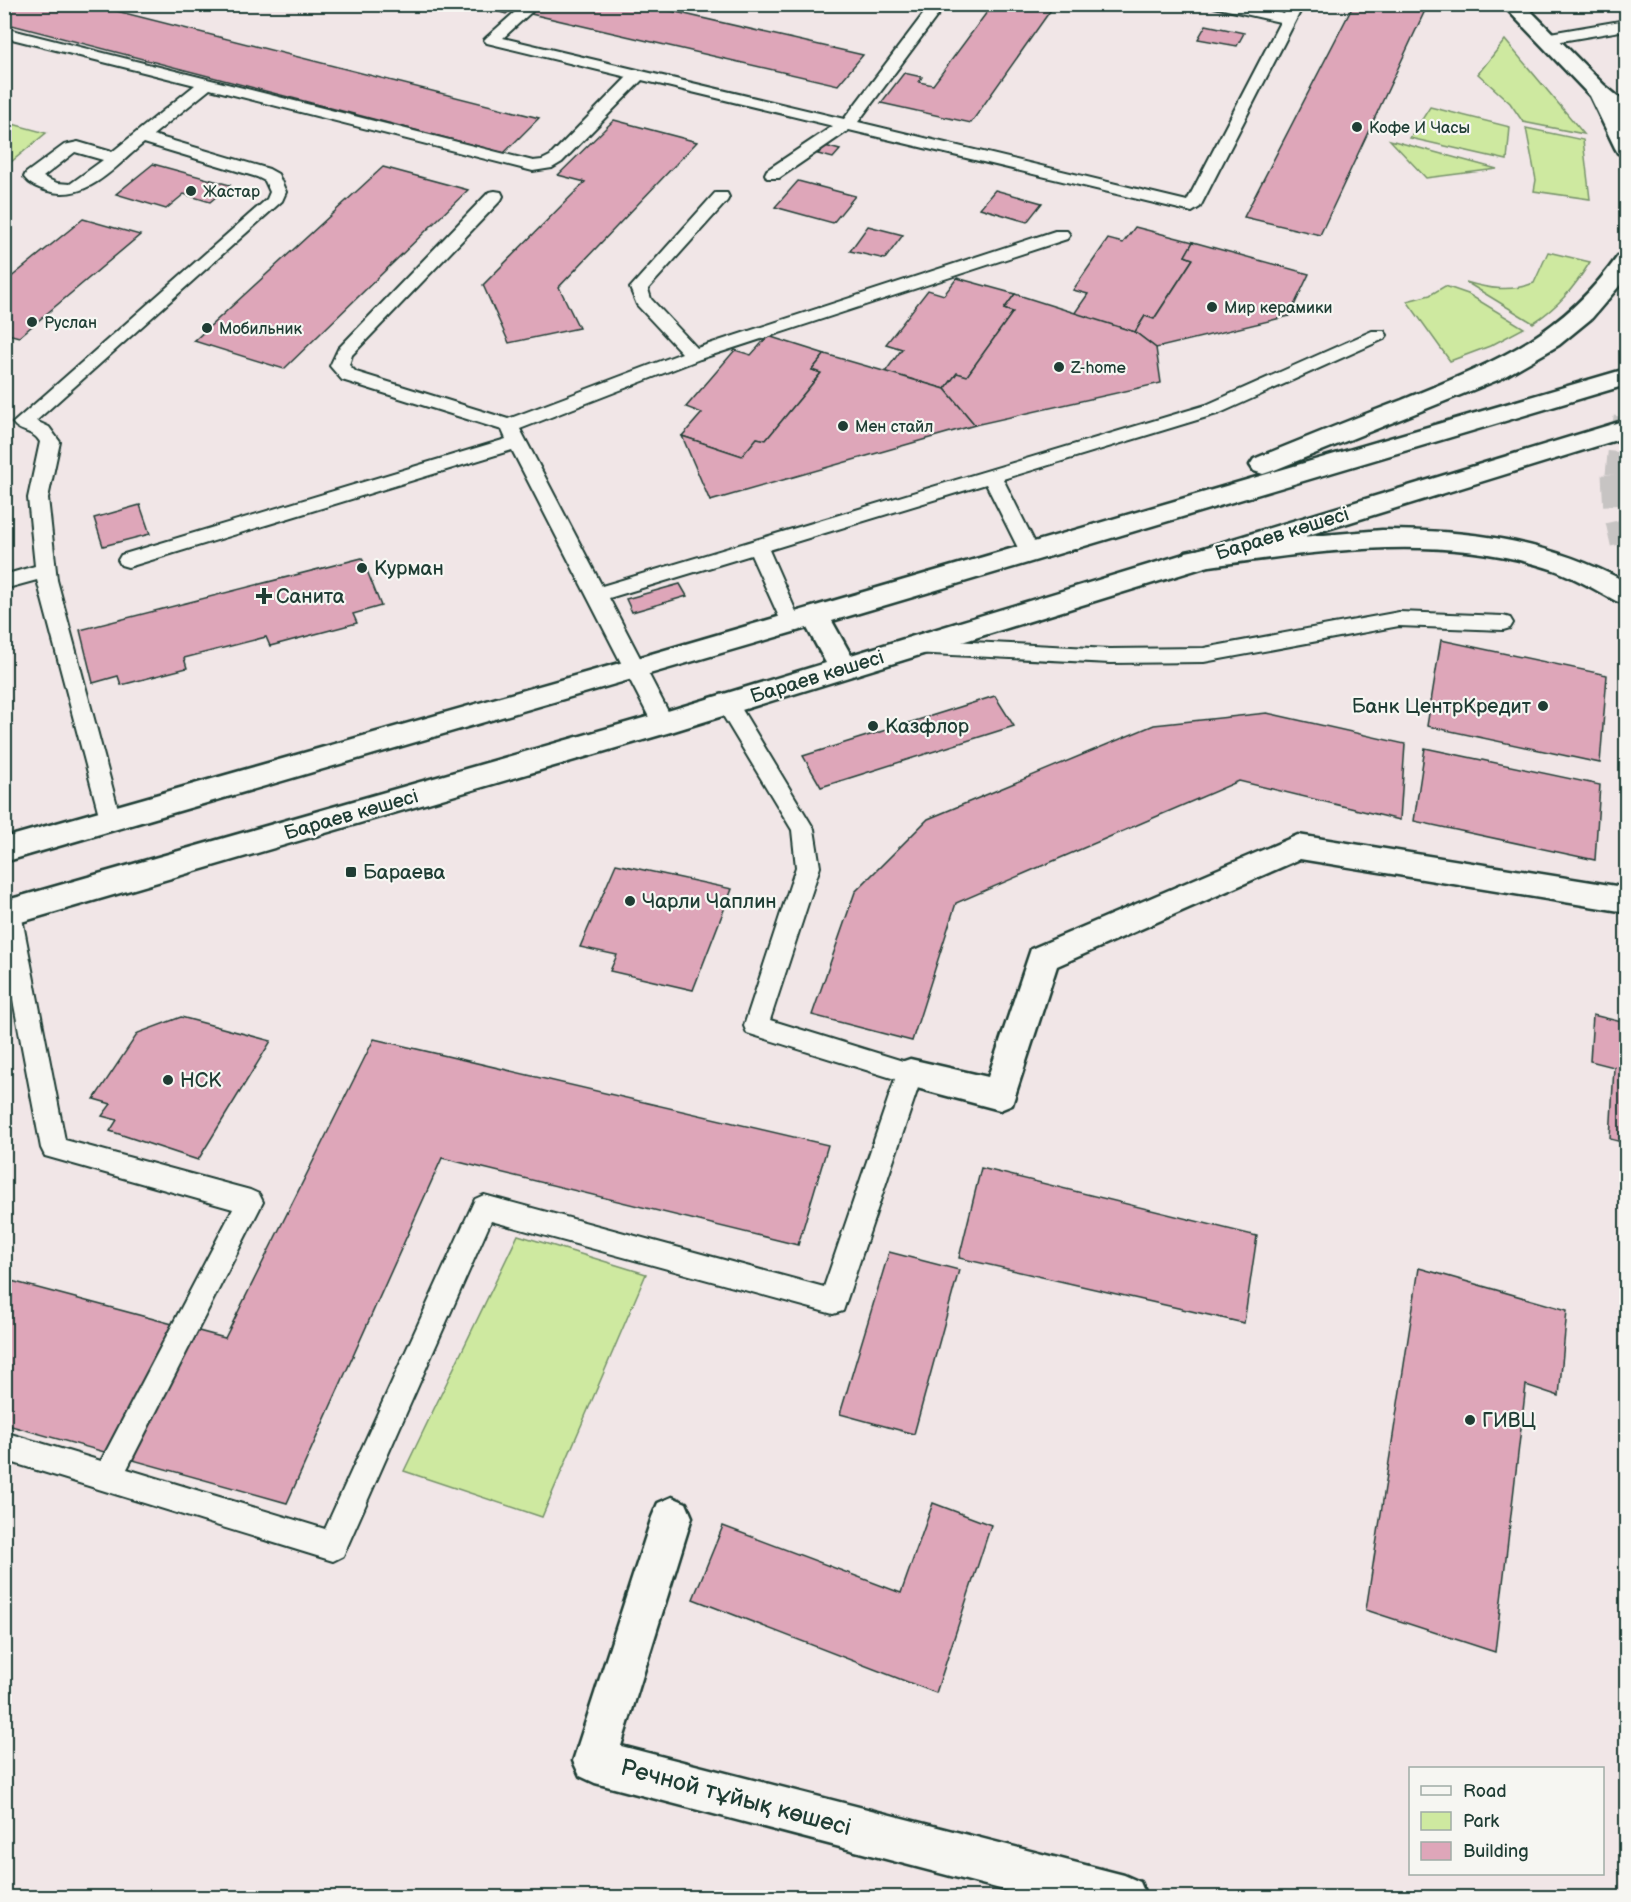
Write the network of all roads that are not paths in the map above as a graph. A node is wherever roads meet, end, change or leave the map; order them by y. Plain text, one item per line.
1 (533, 4) edge
2 (939, 4) edge
3 (1219, 4) edge
4 (1297, 4) edge
5 (1512, 4) edge
6 (1289, 20) junction
7 (1626, 25) edge
8 (4, 32) edge
9 (1544, 39) junction
10 (639, 74) junction
11 (206, 84) junction
12 (1596, 90) junction
13 (1626, 114) edge
14 (849, 123) junction
15 (141, 137) junction
16 (1626, 148) edge
17 (115, 158) dead end
18 (773, 174) dead end
19 (495, 196) dead end
20 (721, 197) dead end
21 (1061, 235) dead end
22 (1626, 261) edge
23 (1378, 335) dead end
24 (694, 354) junction
25 (1626, 377) edge
26 (13, 421) edge
27 (1626, 428) edge
28 (513, 434) junction
29 (992, 476) junction
30 (1104, 531) junction
31 (757, 546) junction
32 (1030, 552) junction
33 (1196, 559) junction
34 (128, 560) dead end
35 (47, 570) junction
36 (4, 582) edge
37 (598, 594) junction
38 (1626, 594) edge
39 (803, 619) junction
40 (1503, 623) dead end
41 (913, 646) junction
42 (843, 668) junction
43 (634, 669) junction
44 (727, 704) junction
45 (663, 723) junction
46 (110, 820) junction
47 (4, 850) edge
48 (1626, 895) edge
49 (7, 913) edge
50 (910, 1073) junction
51 (4, 1446) edge
52 (108, 1477) junction
53 (672, 1518) dead end
54 (1123, 1897) edge

1 - 10 lane
2 - 14 lane
3 - 6 lane
4 - 6 lane
5 - 9 main road
6 - 14 lane
7 - 9 lane
8 - 11 lane
9 - 12 main road
10 - 11 lane
10 - 14 lane
11 - 15 lane
12 - 13 main road
12 - 16 main road
14 - 18 lane
15 - 17 lane
15 - 26 lane
19 - 28 lane
20 - 24 lane
21 - 24 lane
22 - 30 main road
23 - 29 lane
24 - 28 lane
25 - 30 main road
26 - 35 lane
27 - 33 main road, Бараев көшесі
28 - 34 lane
28 - 37 lane
29 - 31 lane
29 - 32 lane
30 - 32 main road
31 - 37 lane
31 - 39 lane
32 - 39 main road
33 - 38 main road
33 - 41 main road, Бараев көшесі
35 - 36 lane
35 - 46 lane
37 - 43 lane
39 - 42 main road
39 - 43 main road
40 - 41 lane
41 - 42 main road, Бараев көшесі
42 - 44 main road, Бараев көшесі
43 - 45 lane
43 - 46 main road
44 - 45 main road, Бараев көшесі
44 - 50 lane
45 - 49 main road, Бараев көшесі
46 - 47 main road
48 - 50 main road
49 - 52 lane
50 - 52 lane
51 - 52 lane
53 - 54 main road, Речной тұйық көшесі

